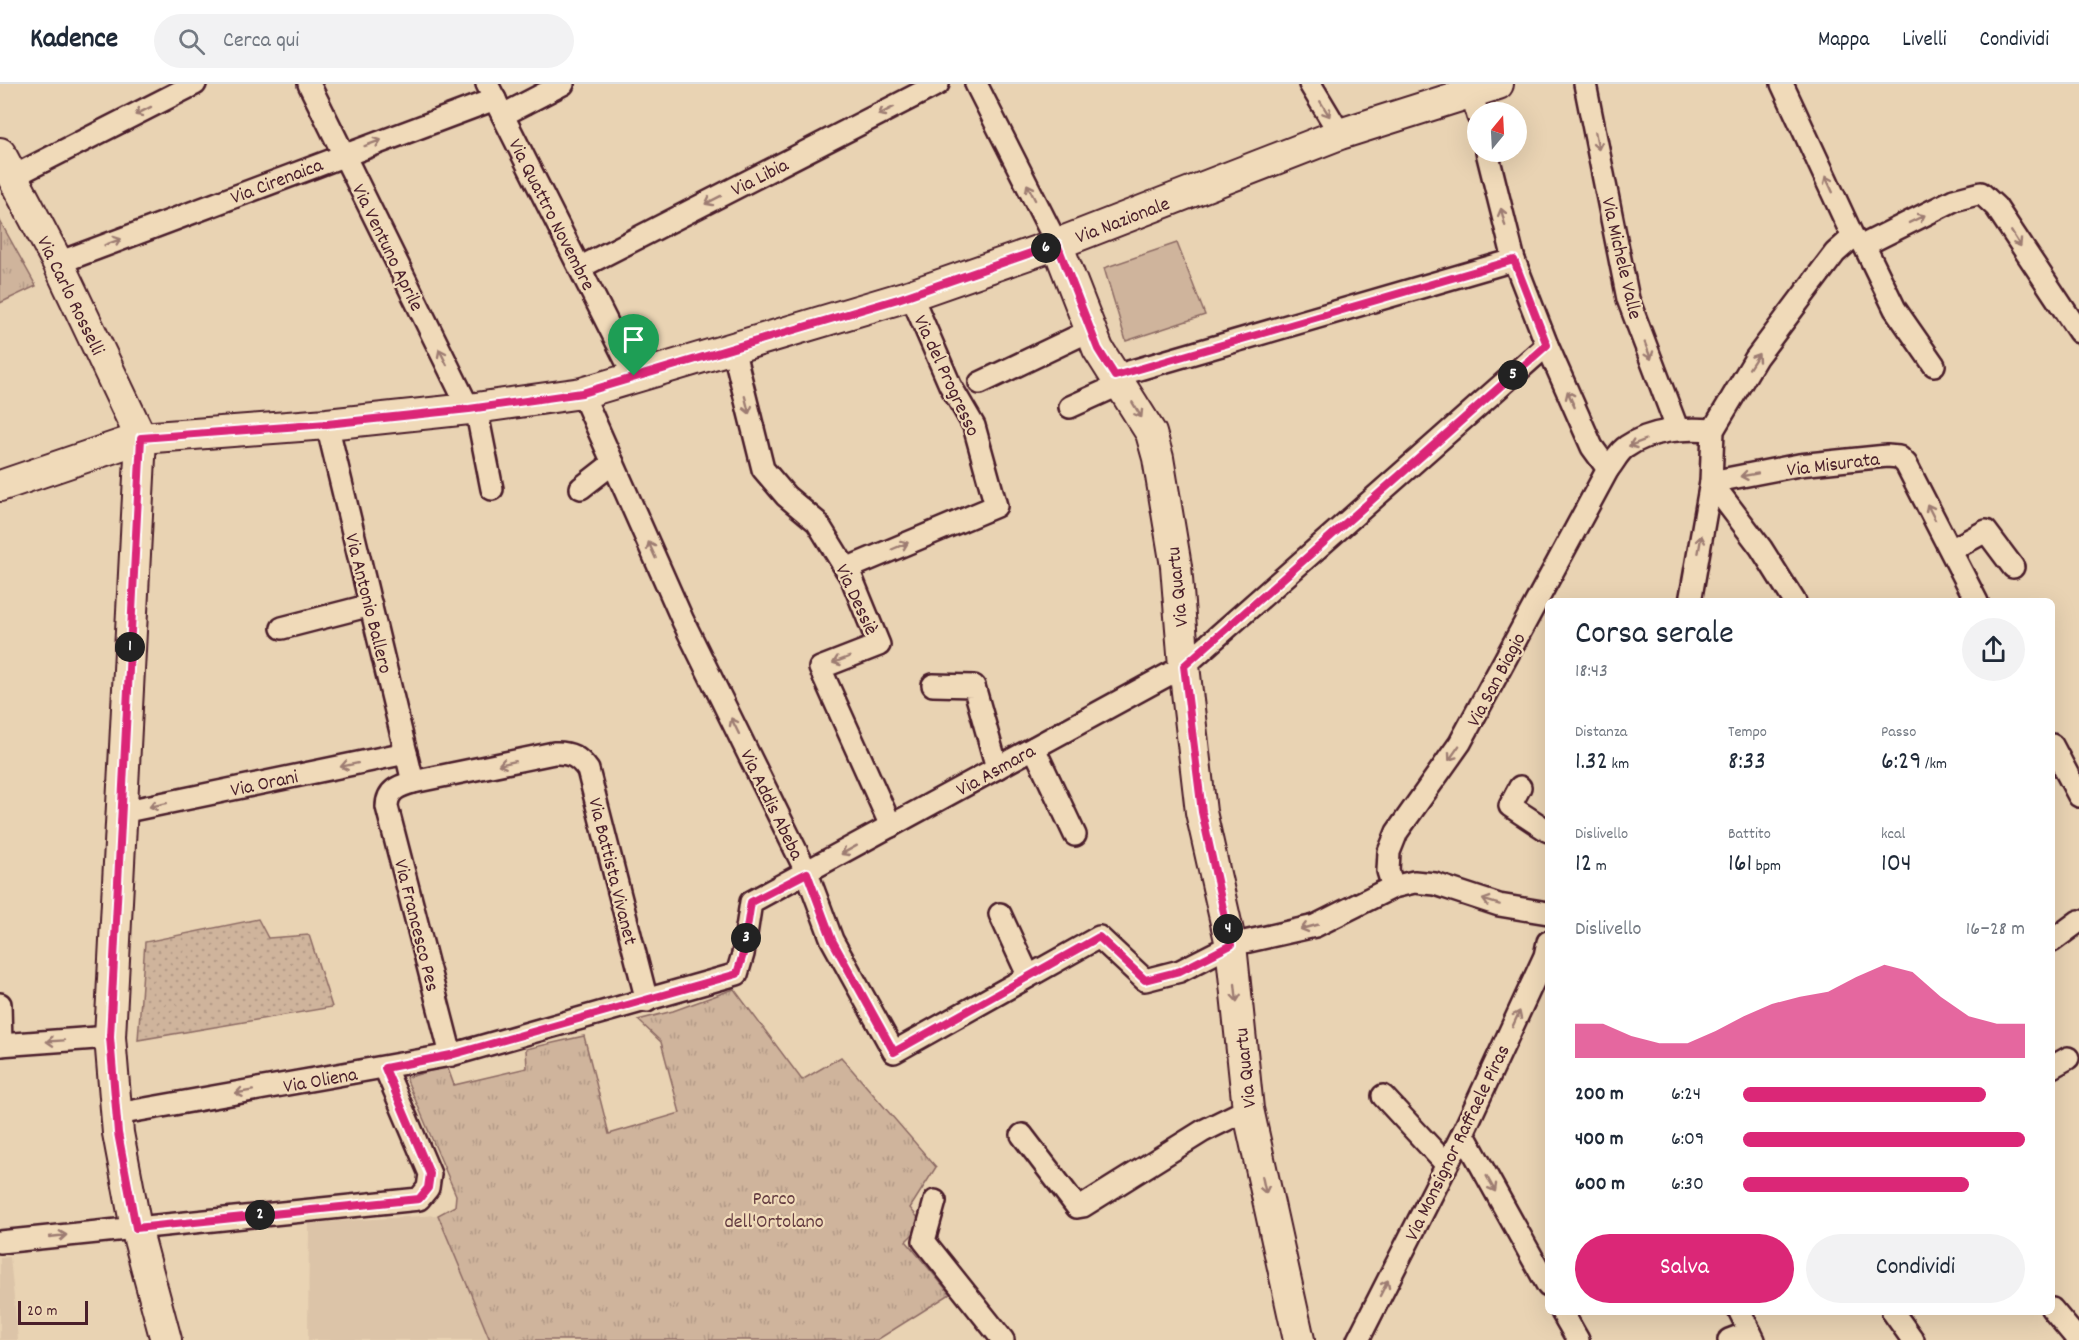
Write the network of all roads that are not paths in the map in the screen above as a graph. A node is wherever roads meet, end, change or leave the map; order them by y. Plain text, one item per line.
1 (195, 84) edge
2 (309, 84) edge
3 (563, 84) edge
4 (938, 84) edge
5 (976, 84) edge
6 (1310, 84) edge
7 (1585, 84) edge
8 (1782, 84) edge
9 (1482, 97) edge
10 (495, 99) edge
11 (1340, 134) junction
12 (344, 154) junction
13 (1490, 162) edge
14 (7, 165) edge
15 (1859, 241) junction
16 (1057, 244) junction
17 (1514, 260) junction
18 (58, 263) junction
19 (580, 267) junction
20 (911, 295) junction
21 (1091, 330) junction
22 (2079, 332) edge
23 (1547, 345) junction
24 (733, 348) junction
25 (1934, 365) dead end
26 (634, 376) junction
27 (1118, 380) junction
28 (980, 383) dead end
29 (582, 393) junction
30 (1070, 407) dead end
31 (472, 409) junction
32 (327, 424) junction
33 (1677, 428) junction
34 (1713, 430) junction
35 (141, 438) junction
36 (613, 463) junction
37 (1608, 469) junction
38 (1711, 482) junction
39 (0, 486) edge
40 (581, 488) dead end
41 (492, 489) dead end
42 (1951, 550) junction
43 (2013, 567) dead end
44 (846, 569) junction
45 (1691, 598) edge
46 (1792, 598) edge
47 (1975, 598) edge
48 (371, 605) junction
49 (282, 628) dead end
50 (1184, 666) junction
51 (933, 685) dead end
52 (1034, 748) junction
53 (2055, 751) edge
54 (406, 753) junction
55 (997, 768) junction
56 (414, 782) junction
57 (1520, 787) dead end
58 (2079, 796) edge
59 (122, 812) junction
60 (891, 826) junction
61 (1545, 829) edge
62 (1075, 835) dead end
63 (807, 873) junction
64 (1393, 887) junction
65 (1545, 913) edge
66 (1000, 915) dead end
67 (2079, 921) edge
68 (2055, 939) edge
69 (1231, 945) junction
70 (1545, 957) edge
71 (1028, 975) junction
72 (647, 1001) junction
73 (0, 1004) edge
74 (110, 1037) junction
75 (1, 1045) edge
76 (451, 1055) junction
77 (385, 1068) junction
78 (1383, 1096) dead end
79 (1248, 1109) junction
80 (117, 1114) junction
81 (1463, 1133) junction
82 (1022, 1135) dead end
83 (1446, 1164) junction
84 (935, 1201) dead end
85 (136, 1228) junction
86 (0, 1242) edge
87 (1545, 1281) edge
88 (2055, 1313) edge
89 (1564, 1315) edge
90 (1895, 1315) edge
91 (1746, 1323) edge
92 (166, 1340) edge
93 (1003, 1340) edge
94 (1299, 1340) edge
95 (1358, 1340) edge
96 (1578, 1340) edge
97 (1729, 1340) edge
98 (1913, 1340) edge
99 (2078, 1340) edge

1 -> 14 street
2 - 12 street, Via Ventuno Aprile
3 - 10 street, Via Cirenaica
4 -> 19 street, Via Libia
16 -> 5 street
6 -> 11 street
7 -> 33 street, Via Michele Valle
15 -> 8 street
9 - 11 street, Via Nazionale
12 -> 10 street, Via Cirenaica
10 - 19 street, Via Quattro Novembre
11 - 16 street, Via Nazionale
18 -> 12 street, Via Cirenaica
31 -> 12 street, Via Ventuno Aprile
17 -> 13 street
14 - 18 street, Via Carlo Rosselli
15 -> 22 street
15 - 25 street
34 -> 15 street
16 - 20 street, Via Nazionale
16 - 21 street, Via Quartu
17 - 23 street
17 - 27 street
18 - 35 street, Via Carlo Rosselli
19 - 26 street, Via Quattro Novembre
20 - 24 street, Via Nazionale
44 -> 20 street, Via del Progresso
21 - 27 street, Via Quartu
21 - 28 street
37 -> 23 street
23 - 50 street, Via Asmara
24 - 26 street, Via Nazionale
24 -> 44 street, Via Dessiè
26 - 29 street, Via Nazionale
27 - 30 street
27 -> 50 street, Via Quartu
29 - 31 street, Via Nazionale
29 - 36 street, Via Addis Abeba
31 - 32 street, Via Nazionale
31 - 41 street, Via Ventuno Aprile
32 - 35 street, Via Nazionale
32 - 48 street, Via Antonio Ballero
33 - 34 street, Via San Biagio
33 -> 37 street, Via San Biagio
34 - 38 street
35 - 39 street, Via Nazionale
35 - 59 street
36 - 40 street
63 -> 36 street, Via Addis Abeba
37 -> 64 street, Via San Biagio
42 -> 38 street, Via Misurata
45 -> 38 street
38 - 46 street
42 - 43 street
42 - 47 street, Via Misurata
44 -> 60 street, Via Dessiè
48 - 49 street
48 - 54 street, Via Antonio Ballero
50 - 52 street, Via Asmara
50 - 69 street, Via Quartu
51 - 55 street
52 - 55 street, Via Asmara
52 - 62 street
53 - 58 street
54 - 56 street, Via Antonio Ballero
54 -> 59 street, Via Orani
55 - 60 street, Via Asmara
72 -> 56 street, Via Battista Vivanet
56 - 76 street, Via Francesco Pes
57 - 61 street
59 - 74 street
60 -> 63 street, Via Asmara
63 - 71 street, Via Addis Abeba
63 - 72 street, Via Oliena
65 -> 64 street
64 -> 69 street
66 - 71 street
67 - 68 street
69 - 71 street, Via Addis Abeba
69 -> 79 street, Via Quartu
81 -> 70 street, Via Monsignor Raffaele Piras
72 - 76 street, Via Oliena
73 - 75 street
74 -> 75 street
74 - 80 street
76 - 77 street, Via Oliena
77 -> 80 street, Via Oliena
77 - 85 street
78 - 83 street
79 - 82 street
79 -> 94 street, Via Quartu
80 - 85 street
81 - 83 street, Via Monsignor Raffaele Piras
81 -> 87 street
95 -> 83 street, Via Monsignor Raffaele Piras
84 - 93 street
86 -> 85 street
85 - 92 street
88 - 99 street
89 - 96 street
90 - 98 street
91 - 97 street

